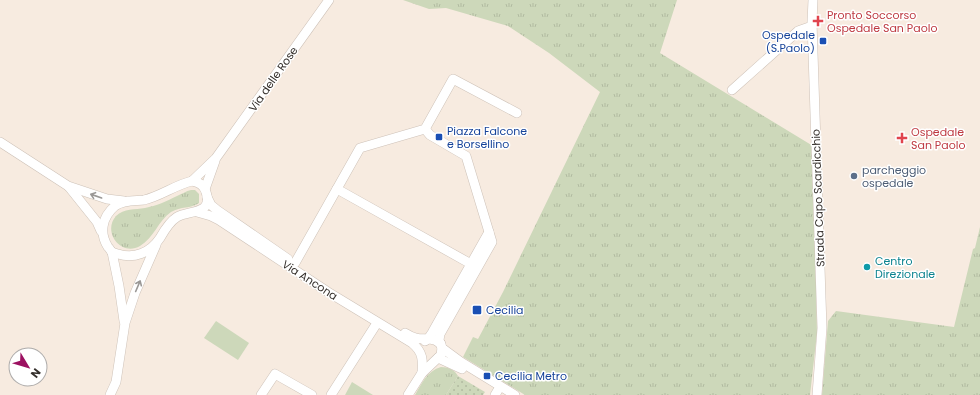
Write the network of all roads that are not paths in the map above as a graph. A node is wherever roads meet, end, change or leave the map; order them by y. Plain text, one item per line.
1 (329, 0) edge
2 (813, 0) edge
3 (812, 26) junction
4 (732, 90) dead end
5 (517, 113) dead end
6 (425, 129) junction
7 (0, 142) edge
8 (216, 158) junction
9 (192, 181) junction
10 (68, 186) junction
11 (337, 189) junction
12 (206, 193) junction
13 (126, 201) junction
14 (197, 212) junction
15 (489, 232) junction
16 (102, 234) junction
17 (158, 240) junction
18 (112, 252) junction
19 (295, 263) junction
20 (471, 264) junction
21 (125, 323) junction
22 (377, 323) junction
23 (428, 339) junction
24 (441, 346) junction
25 (422, 355) junction
26 (437, 359) junction
27 (422, 373) junction
28 (500, 393) edge
29 (110, 395) edge
30 (261, 395) edge
31 (312, 395) edge
32 (331, 395) edge
33 (408, 395) edge
34 (516, 395) edge
35 (818, 395) edge

1 - 8 street, Via delle Rose
2 - 3 street, Strada Capo Scardicchio
3 - 4 street
3 - 35 street, Strada Capo Scardicchio
5 - 6 street
6 - 11 street
6 - 15 street
7 - 10 street
8 - 9 street, Via delle Rose
8 - 12 street, Via delle Rose
9 - 12 street, Via Ancona
9 - 13 street
13 -> 10 street
10 - 16 street
11 - 19 street
11 - 20 street
12 - 14 street, Via delle Rose
12 - 19 street, Via Ancona
13 - 16 street
14 - 17 street
14 - 22 street, Via Ancona
15 - 20 street
15 - 24 street
16 - 18 street
17 - 18 street
21 -> 17 street
18 - 21 street
19 - 23 street, Via Ancona
20 - 23 street
21 - 29 street
22 - 25 street, Via Ancona
22 - 32 street
23 - 24 street
23 - 25 street
24 - 26 street
24 - 34 street
25 - 26 street
25 - 27 street
26 - 27 street
26 - 28 street
27 - 33 street
30 - 31 street

